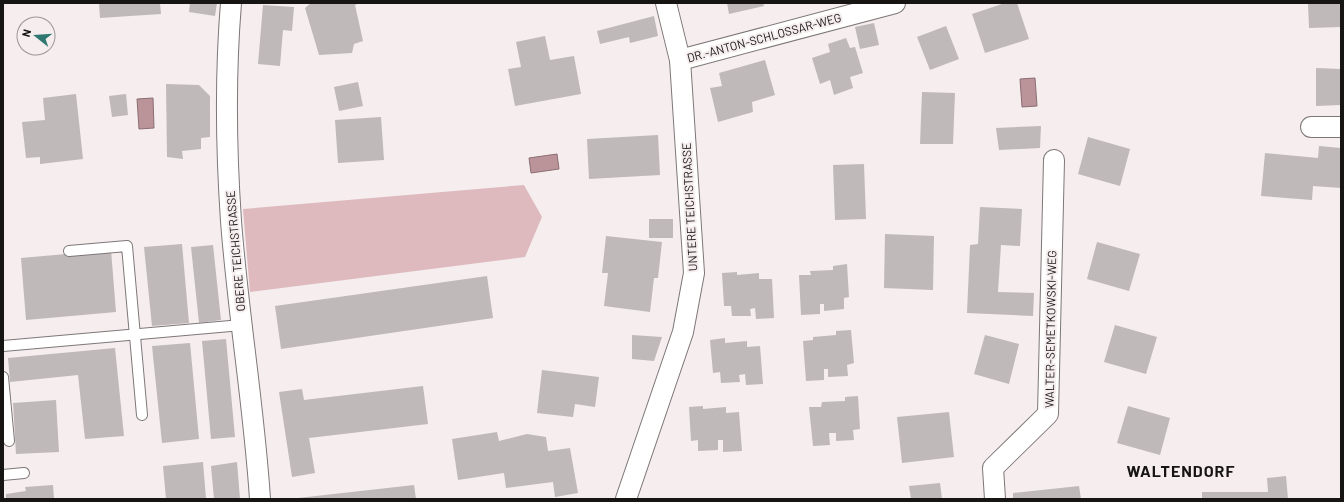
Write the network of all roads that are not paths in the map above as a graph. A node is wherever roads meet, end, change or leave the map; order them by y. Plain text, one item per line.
1 (231, 3) edge
2 (666, 3) edge
3 (895, 3) edge
4 (680, 60) junction
5 (1311, 127) dead end
6 (1341, 127) edge
7 (1054, 160) dead end
8 (69, 251) dead end
9 (242, 326) junction
10 (135, 334) junction
11 (3, 346) edge
12 (3, 377) edge
13 (142, 415) dead end
14 (9, 441) dead end
15 (24, 474) dead end
16 (3, 475) edge
17 (260, 499) edge
18 (626, 499) edge
19 (995, 499) edge

1 - 9 street, OBERE TEICHSTRASSE
2 - 4 street, UNTERE TEICHSTRASSE
3 - 4 street, DR.-ANTON-SCHLOSSAR-WEG
4 - 18 street, UNTERE TEICHSTRASSE
5 - 6 street
7 - 19 street, WALTER-SEMETKOWSKI-WEG
8 - 10 lane
9 - 10 lane
9 - 17 street, OBERE TEICHSTRASSE
10 - 11 lane
10 - 13 lane
12 - 14 lane
15 - 16 lane

